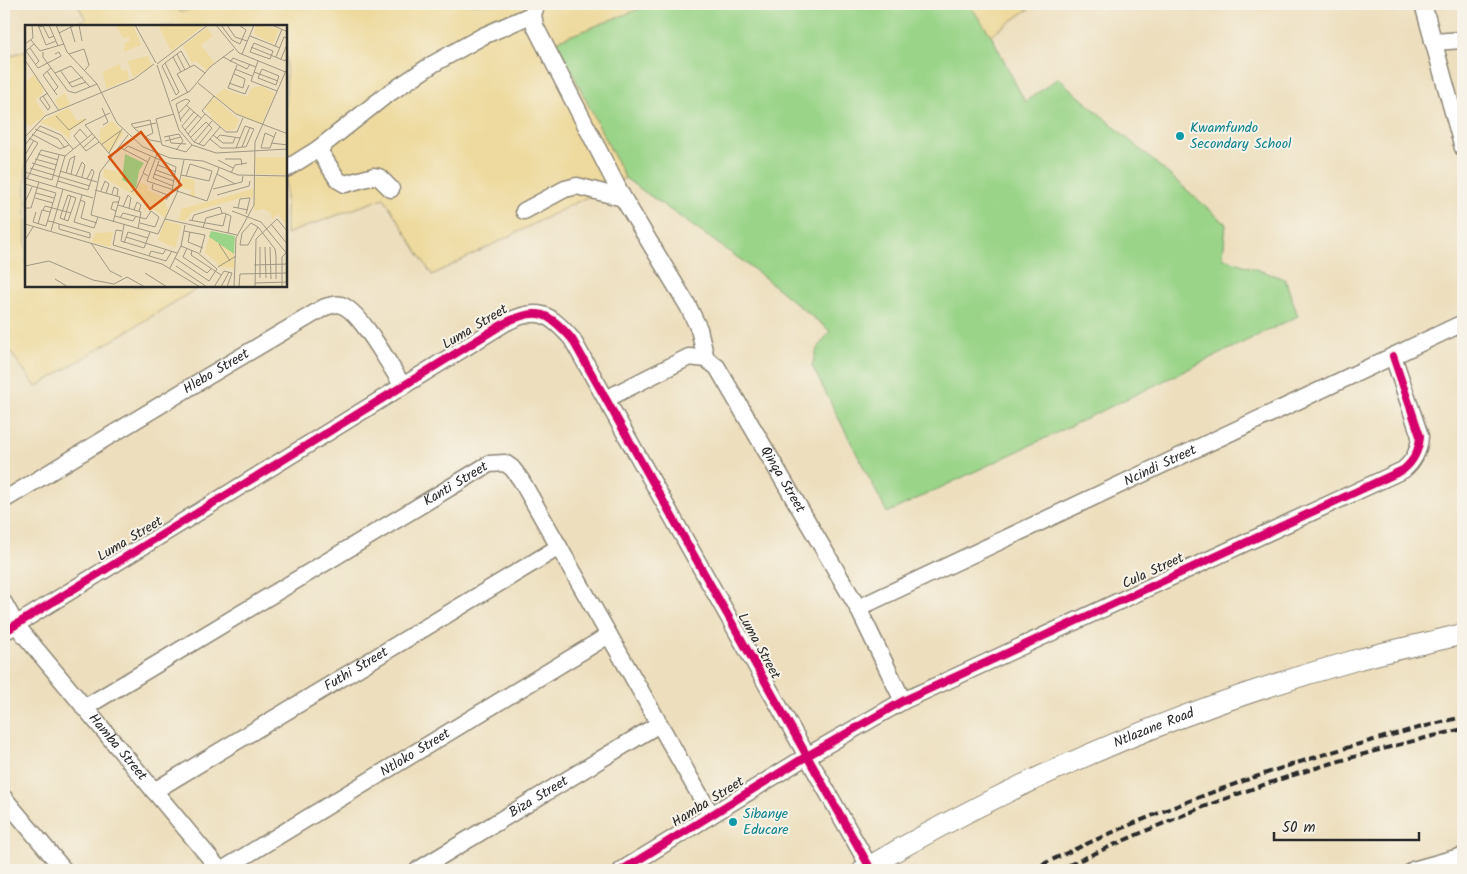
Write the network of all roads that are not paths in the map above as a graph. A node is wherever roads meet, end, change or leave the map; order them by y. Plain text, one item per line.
1 (1423, 4) edge
2 (535, 9) edge
3 (1463, 40) edge
4 (1433, 42) junction
5 (1463, 148) edge
6 (318, 149) junction
7 (288, 168) edge
8 (391, 189) dead end
9 (623, 198) junction
10 (524, 211) dead end
11 (1463, 323) edge
12 (1393, 356) junction
13 (706, 359) junction
14 (403, 386) junction
15 (606, 398) junction
16 (4, 500) edge
17 (559, 547) junction
18 (4, 603) edge
19 (858, 608) junction
20 (10, 629) edge
21 (609, 634) junction
22 (1463, 634) edge
23 (903, 701) junction
24 (84, 708) junction
25 (659, 724) junction
26 (806, 756) junction
27 (154, 791) junction
28 (4, 798) edge
29 (711, 815) junction
30 (1463, 856) edge
31 (866, 868) edge
32 (64, 870) edge
33 (221, 870) edge
34 (418, 870) edge
35 (622, 870) edge
36 (1413, 870) edge

1 - 4 street
2 - 6 street
2 - 9 street
3 - 4 street
4 - 5 street
6 - 7 street
6 - 8 street
9 - 10 street
9 - 13 street
11 - 12 street, Ncindi Street
12 - 19 street, Ncindi Street
12 - 23 street, Cula Street
13 - 15 street
13 - 19 street, Qinqa Street
14 - 15 street, Luma Street
14 - 16 street, Hlebo Street
14 - 20 street, Luma Street
15 - 26 street, Luma Street
17 - 21 street, Kanti Street
17 - 24 street, Kanti Street
17 - 27 street, Futhi Street
18 - 20 street
19 - 23 street, Qinqa Street
20 - 24 street, Hamba Street
21 - 25 street, Kanti Street
21 - 33 street, Ntloko Street
22 - 31 street, Ntlazane Road
23 - 26 street, Cula Street
24 - 27 street, Hamba Street
25 - 29 street, Kanti Street
25 - 34 street, Biza Street
26 - 29 street, Hamba Street
26 - 31 street, Luma Street
27 - 33 street, Hamba Street
28 - 32 street
29 - 35 street, Hamba Street
30 - 36 street

